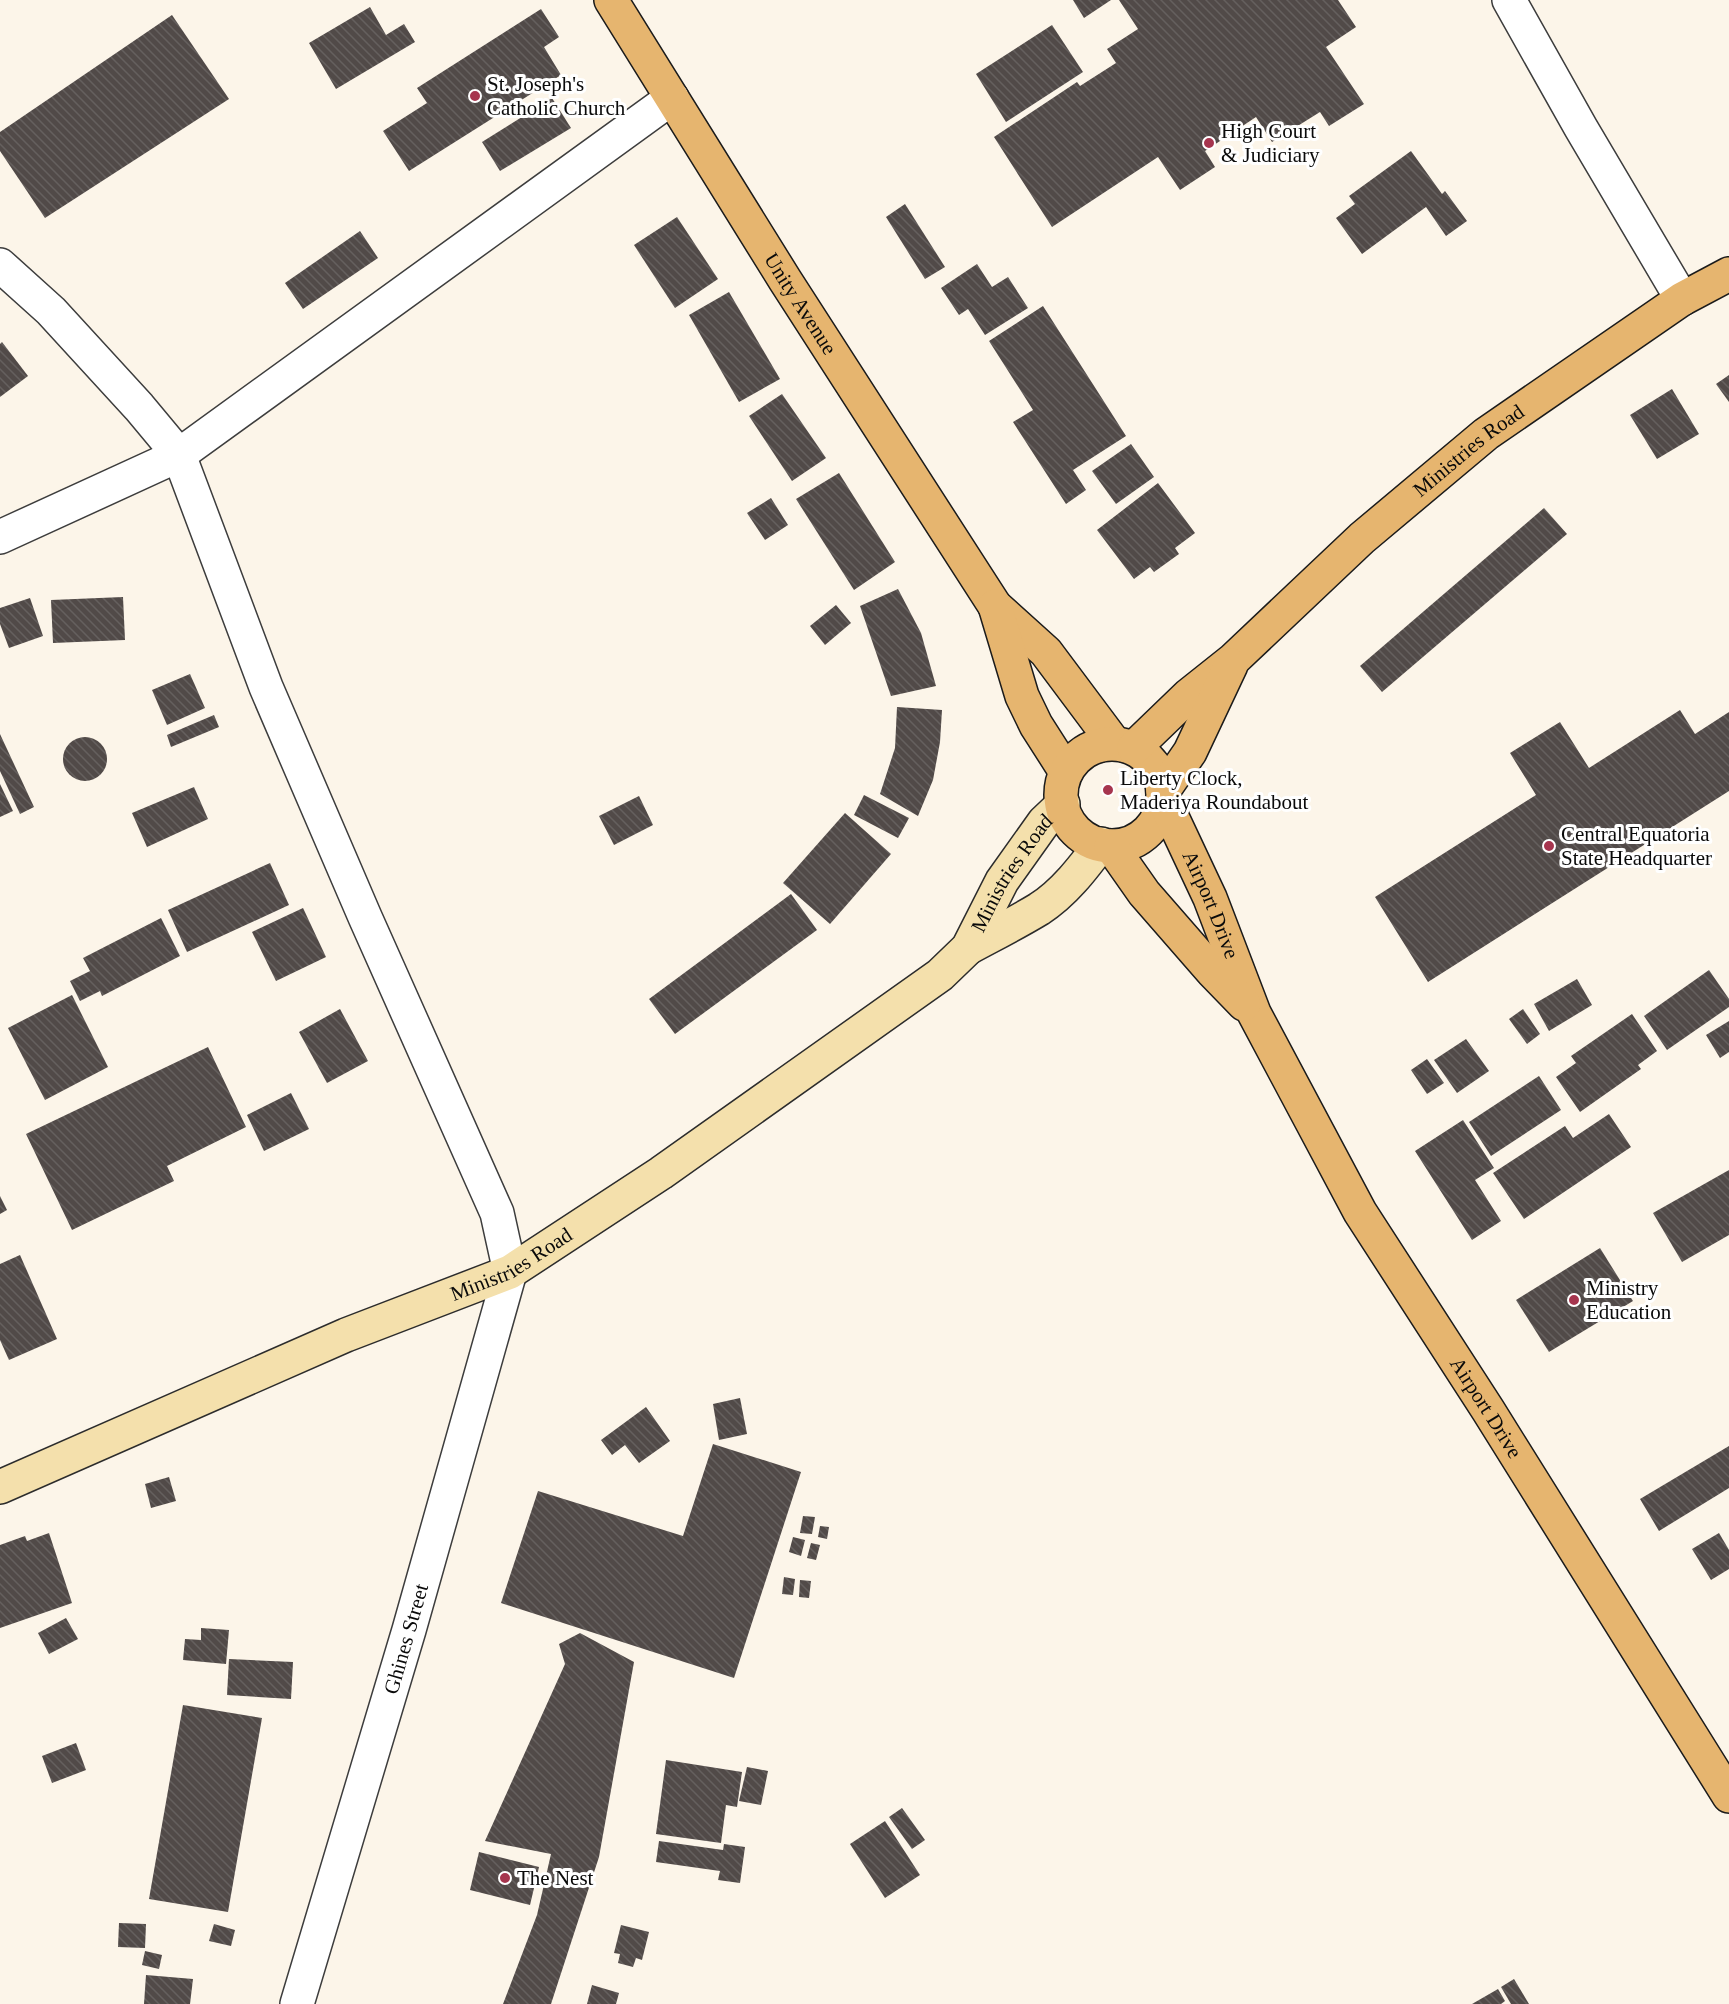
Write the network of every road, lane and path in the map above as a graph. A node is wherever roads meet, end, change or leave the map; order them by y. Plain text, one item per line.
1 (611, 0) edge
2 (1509, 0) edge
3 (672, 98) junction
4 (0, 265) edge
5 (1729, 274) edge
6 (1682, 299) junction
7 (180, 455) junction
8 (0, 537) edge
9 (995, 606) junction
10 (1233, 660) junction
11 (1124, 746) junction
12 (1066, 772) junction
13 (1163, 795) junction
14 (1063, 804) junction
15 (1106, 845) junction
16 (968, 948) junction
17 (1254, 1013) junction
18 (510, 1272) junction
19 (0, 1487) edge
20 (1729, 1797) edge
21 (297, 2004) edge

1 - 3 main road, Unity Avenue
2 - 6 street
3 - 7 street
3 - 9 main road, Unity Avenue
4 - 7 street
5 - 6 main road, Ministries Road
6 - 10 main road, Ministries Road
7 - 8 street
7 - 18 street
9 - 11 main road, Unity Avenue
9 - 12 main road, Unity Avenue
10 - 11 main road, Ministries Road
10 - 13 main road, Ministries Road
11 - 12 main road
11 - 13 main road
12 - 14 main road
13 - 15 main road
13 - 17 main road, Airport Drive
14 - 15 main road
14 - 16 street, Ministries Road
15 - 16 street, Ministries Road
15 - 17 main road, Airport Drive
16 - 18 street, Ministries Road
17 - 20 main road, Airport Drive
18 - 19 street, Ministries Road
18 - 21 street, Ghines Street

